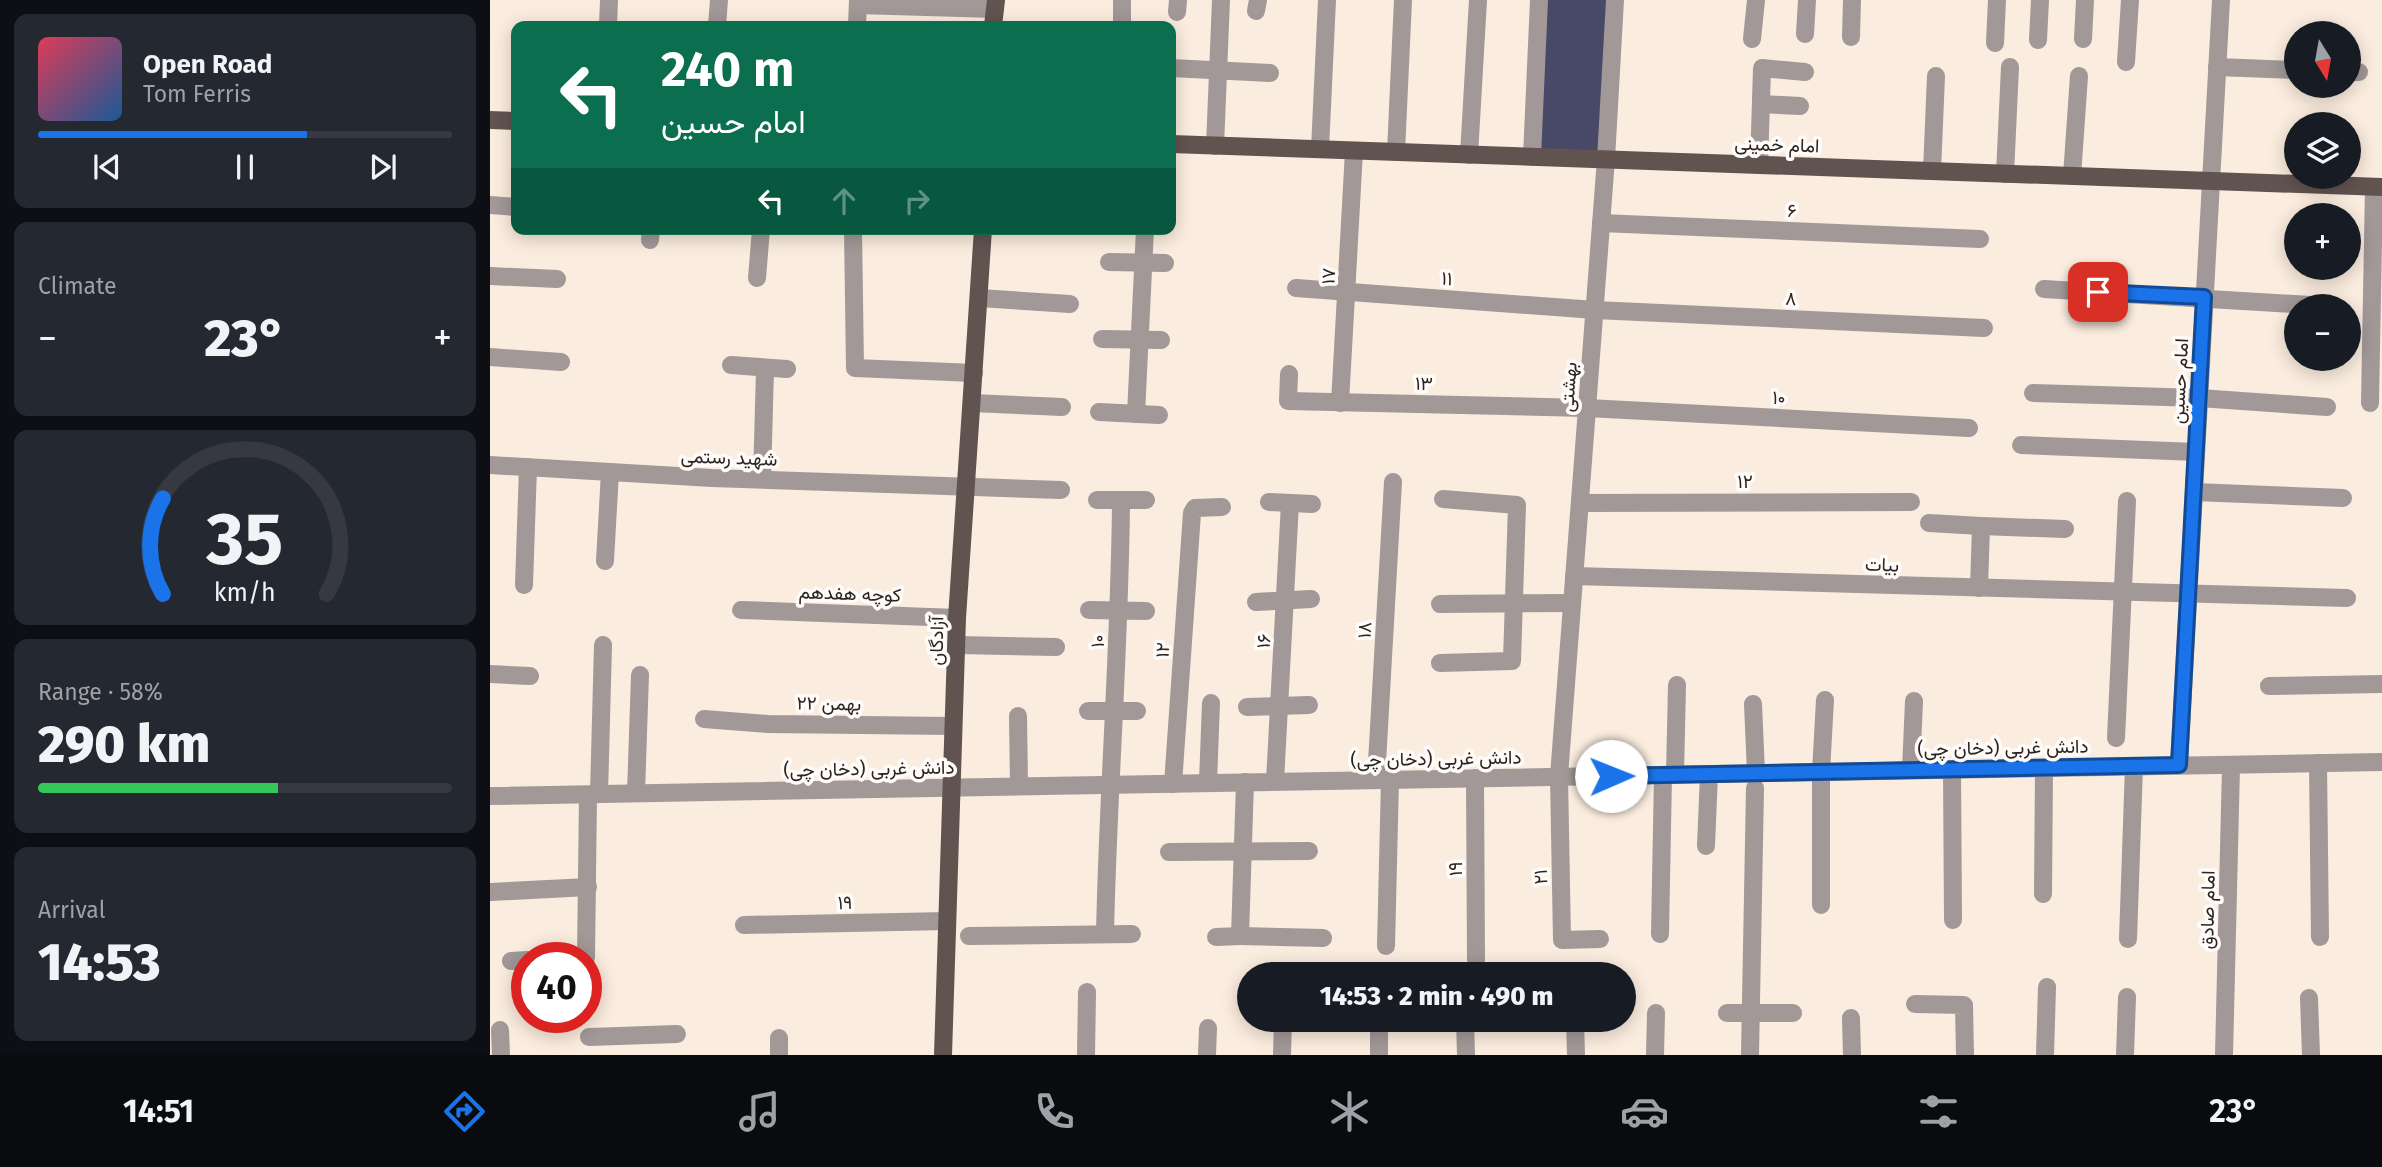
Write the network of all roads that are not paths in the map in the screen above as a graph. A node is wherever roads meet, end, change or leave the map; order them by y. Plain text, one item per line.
1 (610, 0) edge
2 (719, 0) edge
3 (1122, 0) edge
4 (1222, 0) edge
5 (1327, 0) edge
6 (1403, 0) edge
7 (1478, 0) edge
8 (1539, 0) edge
9 (1615, 0) edge
10 (1756, 0) edge
11 (1807, 0) edge
12 (1852, 0) edge
13 (1997, 0) edge
14 (2040, 0) edge
15 (2085, 0) edge
16 (2130, 0) edge
17 (2221, 0) edge
18 (858, 3) edge
19 (995, 12) edge
20 (608, 21) edge
21 (717, 21) edge
22 (857, 21) edge
23 (1122, 21) edge
24 (1805, 34) dead end
25 (1851, 37) dead end
26 (1752, 38) dead end
27 (2083, 38) dead end
28 (2038, 40) dead end
29 (1995, 43) dead end
30 (2126, 62) dead end
31 (2010, 67) dead end
32 (2217, 67) junction
33 (1176, 68) edge
34 (2284, 70) edge
35 (1218, 71) junction
36 (1805, 72) dead end
37 (1270, 73) dead end
38 (1936, 76) dead end
39 (2079, 76) dead end
40 (1761, 104) junction
41 (1800, 106) dead end
42 (490, 120) edge
43 (511, 121) edge
44 (1176, 144) edge
45 (1215, 146) junction
46 (1320, 149) junction
47 (1354, 151) junction
48 (1395, 152) junction
49 (1469, 155) junction
50 (1532, 157) junction
51 (1606, 159) junction
52 (1759, 165) junction
53 (1932, 171) junction
54 (2005, 173) junction
55 (2072, 176) junction
56 (2211, 181) junction
57 (2284, 181) edge
58 (2378, 187) edge
59 (490, 205) edge
60 (511, 207) edge
61 (1601, 223) junction
62 (761, 235) edge
63 (853, 235) edge
64 (983, 235) edge
65 (1144, 235) edge
66 (1980, 239) dead end
67 (1109, 262) dead end
68 (1142, 262) junction
69 (1165, 263) dead end
70 (490, 276) edge
71 (757, 278) dead end
72 (556, 279) dead end
73 (1296, 288) dead end
74 (2045, 289) dead end
75 (1348, 292) junction
76 (2204, 297) junction
77 (979, 298) junction
78 (2284, 303) edge
79 (1070, 304) dead end
80 (1595, 310) junction
81 (1984, 328) dead end
82 (1102, 339) dead end
83 (1139, 340) junction
84 (1161, 340) dead end
85 (490, 357) edge
86 (561, 362) dead end
87 (731, 365) dead end
88 (765, 369) junction
89 (787, 369) dead end
90 (974, 373) junction
91 (1289, 374) dead end
92 (2033, 393) dead end
93 (2199, 398) junction
94 (1340, 402) junction
95 (972, 403) junction
96 (2370, 403) dead end
97 (1062, 407) dead end
98 (2327, 407) dead end
99 (1587, 408) junction
100 (1099, 412) dead end
101 (1136, 414) junction
102 (1159, 415) dead end
103 (1969, 428) dead end
104 (2021, 445) dead end
105 (2196, 452) junction
106 (490, 465) edge
107 (528, 467) junction
108 (610, 472) junction
109 (762, 479) junction
110 (1393, 482) dead end
111 (967, 488) junction
112 (1061, 490) dead end
113 (2194, 492) junction
114 (2343, 498) dead end
115 (1443, 499) dead end
116 (1097, 500) dead end
117 (1121, 500) junction
118 (1146, 500) dead end
119 (2127, 500) dead end
120 (1269, 502) dead end
121 (1911, 502) dead end
122 (1290, 503) junction
123 (1580, 503) junction
124 (1312, 504) dead end
125 (1222, 508) dead end
126 (1929, 523) dead end
127 (1981, 526) junction
128 (2065, 529) dead end
129 (605, 561) dead end
130 (1574, 576) junction
131 (524, 585) dead end
132 (1979, 588) junction
133 (2122, 592) junction
134 (2188, 594) junction
135 (2347, 598) dead end
136 (1311, 599) dead end
137 (1287, 600) junction
138 (1256, 602) dead end
139 (1572, 603) junction
140 (1440, 604) dead end
141 (1516, 604) junction
142 (1120, 609) junction
143 (741, 610) dead end
144 (1089, 610) dead end
145 (1146, 611) dead end
146 (957, 618) junction
147 (603, 645) dead end
148 (958, 645) junction
149 (1056, 647) dead end
150 (1440, 663) dead end
151 (490, 674) edge
152 (530, 676) dead end
153 (640, 676) dead end
154 (2382, 684) edge
155 (1678, 685) dead end
156 (2269, 686) dead end
157 (1825, 700) dead end
158 (1914, 701) dead end
159 (1211, 703) dead end
160 (1753, 704) dead end
161 (1309, 705) dead end
162 (1247, 707) dead end
163 (1281, 707) junction
164 (1088, 711) dead end
165 (1137, 711) dead end
166 (1114, 712) junction
167 (1018, 716) dead end
168 (704, 719) dead end
169 (953, 726) junction
170 (2116, 738) dead end
171 (2382, 761) edge
172 (2318, 763) junction
173 (2179, 765) junction
174 (2134, 766) junction
175 (2231, 767) junction
176 (2044, 768) junction
177 (1952, 769) junction
178 (1911, 770) junction
179 (1821, 772) junction
180 (1669, 774) junction
181 (1709, 774) junction
182 (1559, 776) junction
183 (1475, 778) junction
184 (1383, 780) junction
185 (1755, 780) junction
186 (1275, 781) junction
187 (1208, 782) junction
188 (1245, 782) junction
189 (1173, 784) junction
190 (1108, 785) junction
191 (1019, 786) junction
192 (951, 788) junction
193 (636, 793) junction
194 (593, 795) junction
195 (490, 796) edge
196 (1706, 846) dead end
197 (1243, 850) junction
198 (1309, 851) dead end
199 (1169, 852) dead end
200 (588, 887) junction
201 (491, 892) edge
202 (2043, 894) dead end
203 (1821, 905) dead end
204 (1953, 920) dead end
205 (947, 921) junction
206 (744, 925) dead end
207 (1105, 933) junction
208 (1132, 934) dead end
209 (1660, 934) dead end
210 (969, 936) dead end
211 (1240, 936) junction
212 (1216, 937) dead end
213 (2320, 937) dead end
214 (1323, 938) dead end
215 (1600, 939) dead end
216 (2128, 939) dead end
217 (586, 942) edge
218 (1386, 946) dead end
219 (1476, 960) dead end
220 (2047, 987) dead end
221 (1087, 992) dead end
222 (2127, 997) dead end
223 (2309, 998) dead end
224 (1915, 1004) dead end
225 (1656, 1013) dead end
226 (1727, 1013) dead end
227 (1751, 1013) junction
228 (1793, 1013) dead end
229 (1851, 1018) dead end
230 (1208, 1028) dead end
231 (500, 1030) dead end
232 (1283, 1032) edge
233 (1379, 1032) edge
234 (1465, 1032) edge
235 (1575, 1032) edge
236 (677, 1034) dead end
237 (631, 1036) junction
238 (589, 1037) dead end
239 (501, 1055) edge
240 (631, 1055) edge
241 (943, 1055) edge
242 (1086, 1055) edge
243 (1207, 1055) edge
244 (1282, 1055) edge
245 (1379, 1055) edge
246 (1466, 1055) edge
247 (1576, 1055) edge
248 (1655, 1055) edge
249 (1750, 1055) edge
250 (1852, 1055) edge
251 (1965, 1055) edge
252 (2045, 1055) edge
253 (2124, 1055) edge
254 (2224, 1055) edge
255 (2311, 1055) edge

1 - 20 street
2 - 21 street
3 - 23 street
4 - 35 street
5 - 46 street
6 - 48 street
7 - 49 street
8 - 50 street
9 - 51 street, بهشتی
10 - 26 street
11 - 24 street
12 - 25 street
13 - 29 street
14 - 28 street
15 - 27 street
16 - 30 street
17 - 32 street, امام حسین
18 - 19 street
18 - 22 street
31 - 54 street
32 - 34 street
32 - 56 street, امام حسین
33 - 35 street
35 - 37 street
35 - 45 street
36 - 40 street
38 - 53 street
39 - 55 street
40 - 41 street
40 - 52 street
42 - 43 main road
44 - 45 main road, امام خمینی
45 - 46 main road, امام خمینی
46 - 47 main road, امام خمینی
47 - 48 main road, امام خمینی
47 - 75 street, ۱۷
48 - 49 main road, امام خمینی
49 - 50 main road, امام خمینی
50 - 51 main road, امام خمینی
51 - 52 main road, امام خمینی
51 - 61 street, بهشتی
52 - 53 main road, امام خمینی
53 - 54 main road, امام خمینی
54 - 55 main road, امام خمینی
55 - 56 main road, امام خمینی
56 - 57 main road, امام خمینی
56 - 76 street, امام حسین
58 - 96 street
59 - 60 street
61 - 66 street, ۶
61 - 80 street, بهشتی
62 - 71 street
63 - 90 street
64 - 77 main road, آزادگان
65 - 68 street
67 - 68 street
68 - 69 street
68 - 83 street
70 - 72 street
73 - 75 street, ۱۱
74 - 76 street
75 - 80 street, ۱۱
75 - 94 street, ۱۷
76 - 78 street
76 - 93 street, امام حسین
77 - 79 street
77 - 90 main road, آزادگان
80 - 81 street, ۸
80 - 99 street, بهشتی
82 - 83 street
83 - 84 street
83 - 101 street
85 - 86 street
87 - 88 street
88 - 89 street
88 - 109 street
90 - 95 main road, آزادگان
91 - 94 street, ۱۳
92 - 93 street
93 - 98 street
93 - 105 street, امام حسین
94 - 99 street, ۱۳
95 - 97 street
95 - 111 main road, آزادگان
99 - 103 street, ۱۰
99 - 123 street, بهشتی
100 - 101 street
101 - 102 street
104 - 105 street
105 - 113 street, امام حسین
106 - 107 street, شهید رستمی
107 - 108 street, شهید رستمی
107 - 131 street
108 - 109 street, شهید رستمی
108 - 129 street
109 - 111 street, شهید رستمی
110 - 184 street, ۱۸
111 - 112 street, شهید رستمی
111 - 146 main road, آزادگان
113 - 114 street
113 - 134 street, امام حسین
115 - 141 street
116 - 117 street
117 - 118 street
117 - 142 street, ۱۰
119 - 133 street
120 - 122 street
121 - 123 street, ۱۲
122 - 124 street
122 - 137 street, ۱۶
123 - 130 street, بهشتی
125 - 189 street, ۱۲
126 - 127 street
127 - 128 street
127 - 132 street
130 - 132 street, بیات
130 - 139 street, بهشتی
132 - 133 street, بیات
133 - 134 street, بیات
133 - 170 street
134 - 135 street
134 - 173 street, امام حسین
136 - 137 street
137 - 138 street
137 - 163 street, ۱۶
139 - 141 street
139 - 182 street, بهشتی
140 - 141 street
141 - 150 street
142 - 144 street
142 - 145 street
142 - 166 street, ۱۰
143 - 146 street, کوچه هفدهم
146 - 148 main road, آزادگان
147 - 194 street
148 - 149 street
148 - 169 main road, آزادگان
151 - 152 street
153 - 193 street
154 - 156 street
155 - 180 street
157 - 179 street
158 - 178 street
159 - 187 street
160 - 185 street
161 - 163 street
162 - 163 street
163 - 186 street, ۱۶
164 - 166 street
165 - 166 street
166 - 190 street, ۱۰
167 - 191 street
168 - 169 street, ۲۲ بهمن
169 - 192 main road, آزادگان
171 - 172 street, دانش غربی (دخان چی)
172 - 175 street, دانش غربی (دخان چی)
172 - 213 street
173 - 174 street, دانش غربی (دخان چی)
173 - 175 street, دانش غربی (دخان چی)
174 - 176 street, دانش غربی (دخان چی)
174 - 216 street
175 - 254 street, امام صادق
176 - 177 street, دانش غربی (دخان چی)
176 - 202 street
177 - 178 street, دانش غربی (دخان چی)
177 - 204 street
178 - 179 street, دانش غربی (دخان چی)
179 - 185 street, دانش غربی (دخان چی)
179 - 203 street
180 - 181 street, دانش غربی (دخان چی)
180 - 182 street, دانش غربی (دخان چی)
180 - 209 street
181 - 185 street, دانش غربی (دخان چی)
181 - 196 street
182 - 183 street, دانش غربی (دخان چی)
182 - 215 street, ۲۱
183 - 184 street, دانش غربی (دخان چی)
183 - 219 street, ۱۹
184 - 186 street, دانش غربی (دخان چی)
184 - 218 street
185 - 227 street
186 - 188 street, دانش غربی (دخان چی)
187 - 188 street, دانش غربی (دخان چی)
187 - 189 street, دانش غربی (دخان چی)
188 - 197 street
189 - 190 street, دانش غربی (دخان چی)
190 - 191 street, دانش غربی (دخان چی)
190 - 207 street, ۱۰
191 - 192 street, دانش غربی (دخان چی)
192 - 193 street, دانش غربی (دخان چی)
192 - 205 main road, آزادگان
193 - 194 street, دانش غربی (دخان چی)
194 - 195 street, دانش غربی (دخان چی)
194 - 200 street
197 - 198 street
197 - 199 street
197 - 211 street
200 - 201 street
200 - 217 street
205 - 206 street, ۱۹
205 - 241 main road, آزادگان
207 - 208 street
207 - 210 street
211 - 212 street
211 - 214 street
220 - 252 street
221 - 242 street
222 - 253 street
223 - 255 street
224 - 251 street
225 - 248 street
226 - 227 street
227 - 228 street
227 - 249 street
229 - 250 street
230 - 243 street
231 - 239 street
232 - 244 street
233 - 245 street
234 - 246 street
235 - 247 street
236 - 237 street
237 - 238 street
237 - 240 street

